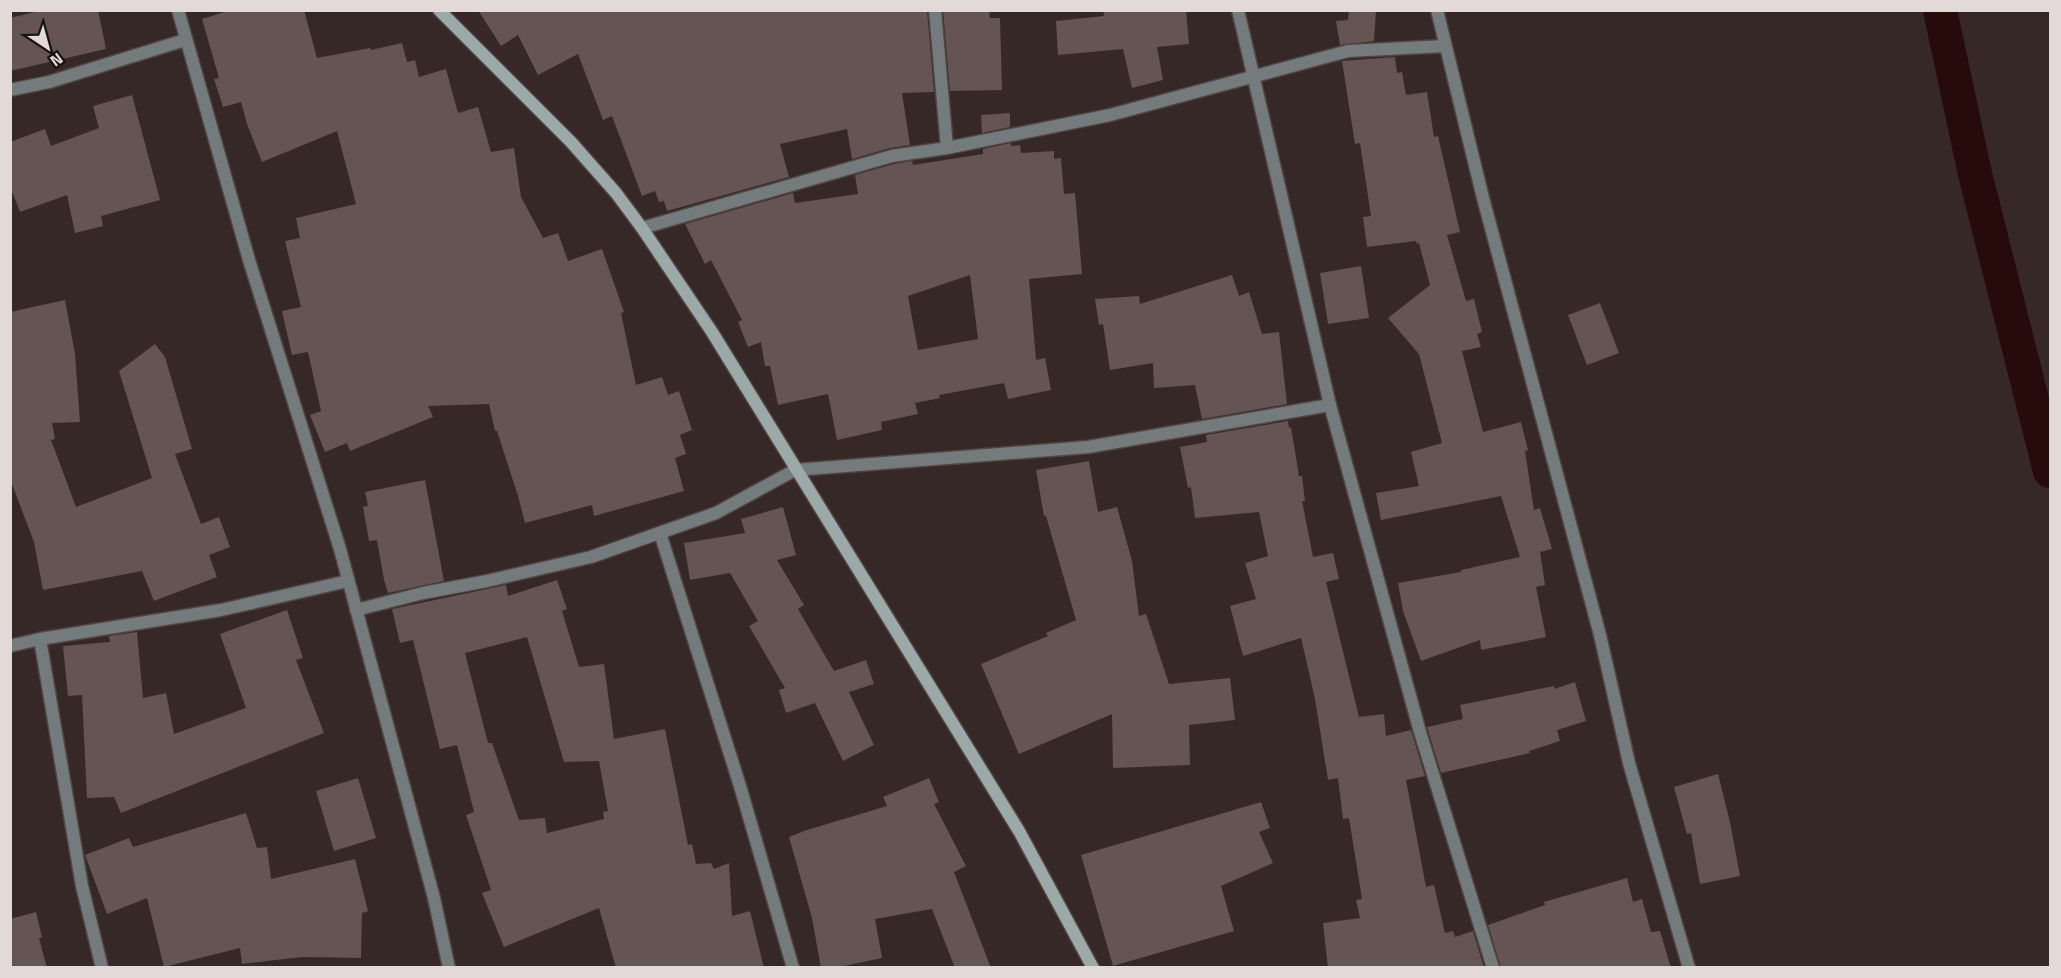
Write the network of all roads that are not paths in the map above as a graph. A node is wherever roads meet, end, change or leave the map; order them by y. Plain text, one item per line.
1 (178, 10) edge
2 (439, 10) edge
3 (935, 10) edge
4 (1238, 10) edge
5 (1437, 10) edge
6 (185, 40) junction
7 (1445, 46) junction
8 (1254, 76) junction
9 (10, 90) edge
10 (946, 148) junction
11 (642, 228) junction
12 (1330, 405) junction
13 (795, 470) junction
14 (660, 533) junction
15 (348, 581) junction
16 (356, 610) junction
17 (40, 639) junction
18 (10, 646) edge
19 (102, 968) edge
20 (450, 968) edge
21 (793, 968) edge
22 (1092, 968) edge
23 (1493, 968) edge
24 (1689, 968) edge

1 - 6 street
2 - 11 main road
3 - 10 street
4 - 8 street
5 - 7 street
6 - 9 street
6 - 15 street
7 - 8 street
7 - 24 street
8 - 10 street
8 - 12 street
10 - 11 street
11 - 13 main road
12 - 13 street
12 - 23 street
13 - 14 street
13 - 22 main road
14 - 16 street
14 - 21 street
15 - 16 street
15 - 17 street
16 - 20 street
17 - 18 street
17 - 19 street

